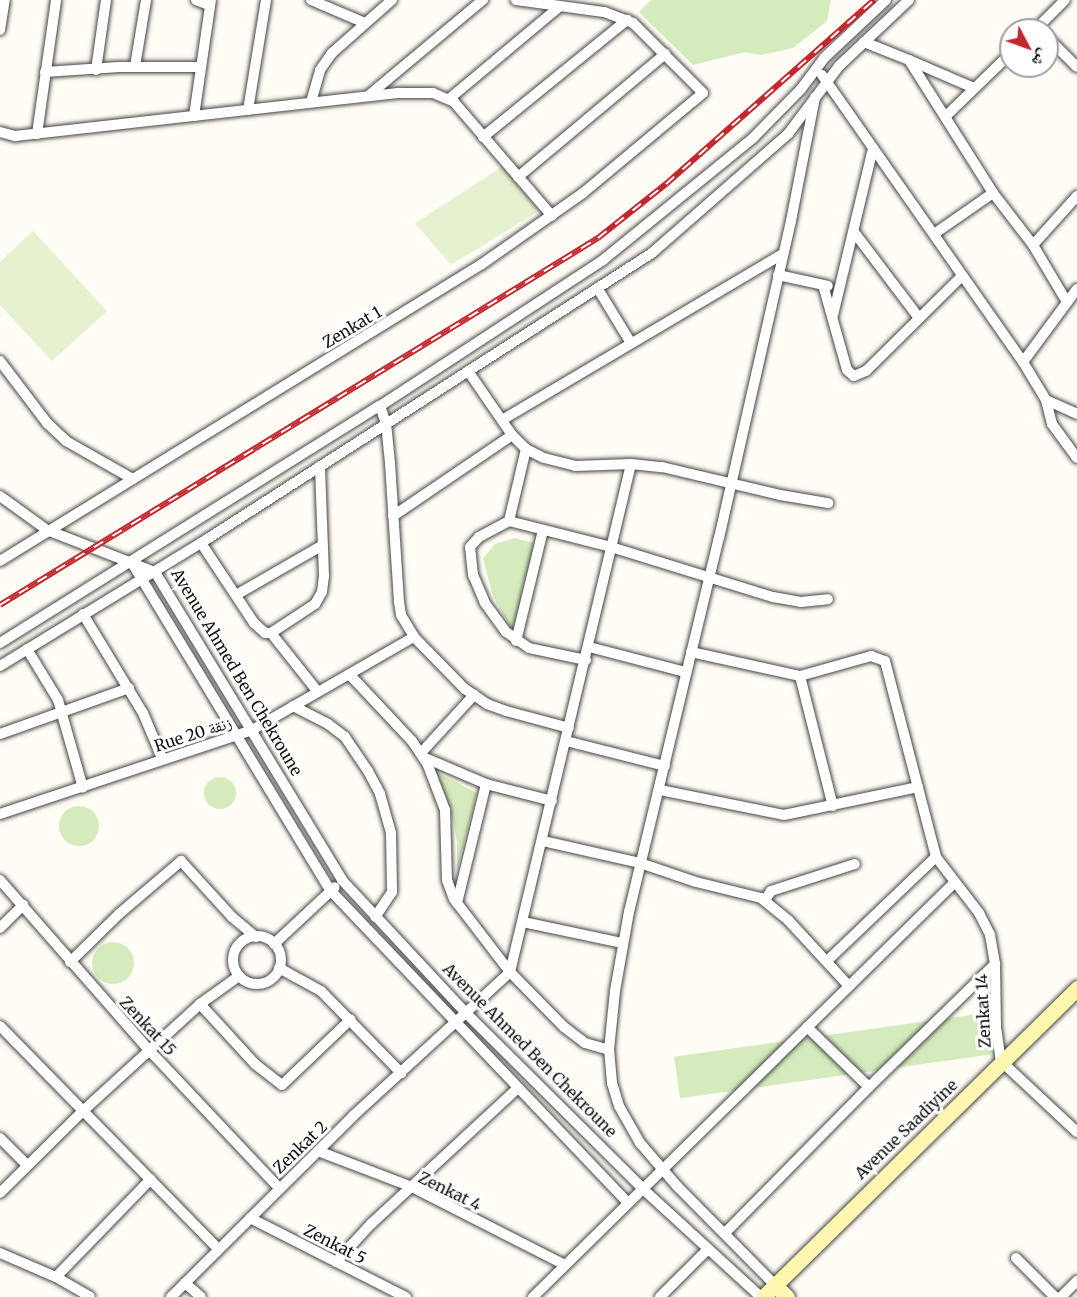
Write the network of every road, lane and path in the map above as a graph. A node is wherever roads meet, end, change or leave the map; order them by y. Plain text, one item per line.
1 (5, 0) edge
2 (56, 0) edge
3 (106, 0) edge
4 (146, 0) edge
5 (196, 0) edge
6 (266, 0) edge
7 (311, 0) edge
8 (392, 0) edge
9 (483, 0) edge
10 (516, 0) edge
11 (886, 0) edge
12 (909, 0) edge
13 (1065, 0) edge
14 (210, 3) edge
15 (559, 7) junction
16 (1048, 18) edge
17 (627, 20) junction
18 (365, 24) junction
19 (0, 30) edge
20 (864, 42) junction
21 (1059, 49) edge
22 (665, 54) junction
23 (909, 60) junction
24 (999, 64) edge
25 (135, 66) junction
26 (200, 66) junction
27 (816, 67) junction
28 (1077, 67) edge
29 (96, 70) junction
30 (45, 72) junction
31 (826, 80) junction
32 (974, 88) junction
33 (368, 96) junction
34 (815, 97) junction
35 (449, 99) junction
36 (311, 102) junction
37 (248, 110) junction
38 (194, 116) junction
39 (946, 116) junction
40 (0, 132) edge
41 (37, 134) junction
42 (483, 137) junction
43 (873, 149) junction
44 (518, 177) junction
45 (993, 193) junction
46 (1077, 196) edge
47 (552, 216) junction
48 (854, 232) junction
49 (934, 234) junction
50 (1033, 245) junction
51 (783, 254) junction
52 (778, 274) junction
53 (962, 276) junction
54 (823, 285) junction
55 (840, 288) junction
56 (598, 289) junction
57 (1077, 290) edge
58 (1067, 302) junction
59 (832, 317) junction
60 (920, 318) junction
61 (631, 344) junction
62 (0, 361) edge
63 (1023, 362) junction
64 (468, 371) junction
65 (1077, 399) edge
66 (1046, 400) junction
67 (380, 406) junction
68 (1073, 412) edge
69 (502, 420) junction
70 (386, 423) junction
71 (512, 435) junction
72 (526, 449) junction
73 (1077, 458) edge
74 (631, 464) junction
75 (320, 466) junction
76 (133, 479) junction
77 (731, 483) junction
78 (0, 496) edge
79 (828, 503) dead end
80 (393, 516) junction
81 (509, 521) junction
82 (47, 530) junction
83 (543, 530) junction
84 (201, 543) junction
85 (323, 545) junction
86 (611, 547) junction
87 (0, 561) edge
88 (132, 563) junction
89 (155, 572) junction
90 (709, 578) junction
91 (141, 580) junction
92 (236, 595) junction
93 (828, 599) dead end
94 (83, 614) junction
95 (271, 633) junction
96 (414, 637) junction
97 (516, 641) junction
98 (0, 643) edge
99 (589, 647) junction
100 (27, 649) junction
101 (691, 652) junction
102 (586, 660) junction
103 (0, 666) edge
104 (686, 672) junction
105 (350, 675) junction
106 (800, 676) junction
107 (129, 688) junction
108 (318, 692) junction
109 (474, 695) junction
110 (293, 706) junction
111 (63, 713) junction
112 (569, 728) junction
113 (252, 730) junction
114 (0, 734) edge
115 (236, 736) junction
116 (566, 741) junction
117 (422, 755) junction
118 (162, 758) junction
119 (665, 766) junction
120 (486, 784) junction
121 (918, 787) junction
122 (83, 788) junction
123 (660, 790) junction
124 (552, 801) junction
125 (833, 806) junction
126 (0, 814) edge
127 (543, 841) junction
128 (936, 857) junction
129 (640, 862) junction
130 (855, 864) dead end
131 (0, 880) edge
132 (342, 880) junction
133 (954, 883) junction
134 (331, 891) junction
135 (765, 900) junction
136 (457, 903) junction
137 (23, 905) junction
138 (375, 917) junction
139 (523, 922) junction
140 (0, 928) edge
141 (256, 936) junction
142 (623, 943) junction
143 (274, 944) junction
144 (826, 961) junction
145 (70, 962) junction
146 (995, 964) junction
147 (279, 968) junction
148 (510, 972) junction
149 (239, 976) junction
150 (849, 986) junction
151 (1077, 988) edge
152 (200, 1004) junction
153 (465, 1012) junction
154 (351, 1019) junction
155 (455, 1022) junction
156 (0, 1026) edge
157 (807, 1028) junction
158 (149, 1050) junction
159 (609, 1050) junction
160 (1001, 1061) junction
161 (401, 1073) junction
162 (869, 1087) junction
163 (519, 1088) junction
164 (84, 1110) junction
165 (1077, 1132) edge
166 (0, 1138) edge
167 (318, 1151) junction
168 (27, 1165) junction
169 (662, 1170) junction
170 (151, 1179) junction
171 (412, 1187) junction
172 (279, 1188) junction
173 (643, 1189) junction
174 (0, 1193) edge
175 (628, 1203) junction
176 (250, 1218) junction
177 (725, 1233) junction
178 (218, 1249) junction
179 (708, 1249) junction
180 (0, 1253) edge
181 (1016, 1258) dead end
182 (336, 1262) junction
183 (565, 1265) junction
184 (56, 1277) junction
185 (1077, 1281) edge
186 (185, 1283) junction
187 (775, 1285) junction
188 (390, 1294) edge
189 (90, 1297) edge
190 (171, 1297) edge
191 (201, 1297) edge
192 (406, 1297) edge
193 (533, 1297) edge
194 (660, 1297) edge
195 (762, 1297) edge
196 (787, 1297) edge
197 (1054, 1297) edge
198 (1061, 1297) edge

1 - 19 street
2 - 30 street
3 - 29 street
4 - 25 street
5 - 14 street
6 - 37 street
7 - 18 street
8 - 18 street
9 - 33 street
10 - 15 street
11 - 27 street
12 - 20 street
13 - 16 street
14 - 26 street
15 - 17 street
15 - 35 street
17 - 22 street
17 - 42 street
18 - 36 street
20 - 23 street
20 - 31 street
21 - 28 street
22 - 44 street
22 - 47 street, Zenkat 1
23 - 32 street
23 - 39 street
24 - 32 street
25 - 26 street
25 - 29 street
26 - 38 street
27 - 31 street
27 - 67 street
29 - 30 street
30 - 41 street
31 - 34 street
31 - 43 street
32 - 39 street
33 - 35 street
33 - 36 street
34 - 51 street
34 - 56 street
35 - 42 street
36 - 37 street
37 - 38 street
38 - 41 street
39 - 45 street
40 - 41 street
42 - 44 street
43 - 48 street
43 - 49 street
44 - 47 street
45 - 49 street
45 - 50 street
46 - 50 street
47 - 76 street, Zenkat 1
48 - 55 street
48 - 60 street
49 - 53 street
50 - 58 street
51 - 52 street
51 - 61 street
52 - 54 street
52 - 77 street
53 - 60 street
53 - 63 street
54 - 55 street
54 - 59 street
55 - 59 street
56 - 61 street
56 - 64 street
57 - 58 street
58 - 63 street
59 - 60 street
61 - 69 street
62 - 76 street
63 - 66 street
64 - 69 street
64 - 70 street
65 - 68 street
66 - 68 street
66 - 73 street
67 - 70 street
67 - 88 street
69 - 71 street
70 - 75 street
70 - 80 street
71 - 72 street
71 - 80 street
72 - 74 street
72 - 81 street
74 - 77 street
74 - 86 street
75 - 84 street
75 - 85 street
76 - 82 street, Zenkat 1
77 - 79 street
77 - 90 street
78 - 82 street
80 - 96 street
81 - 83 street
81 - 97 street
82 - 87 street, Zenkat 1
82 - 88 street
83 - 86 street
83 - 97 street
84 - 89 street
84 - 92 street
85 - 92 street
85 - 95 street
86 - 90 street
86 - 99 street
88 - 89 street, Avenue Ahmed Ben Chekroune
88 - 91 street, Avenue Ahmed Ben Chekroune
88 - 98 street
89 - 91 street
89 - 113 street, Avenue Ahmed Ben Chekroune
90 - 93 street
90 - 101 street
91 - 94 street
91 - 115 street, Avenue Ahmed Ben Chekroune
92 - 95 street
94 - 100 street
94 - 107 street
95 - 108 street
96 - 105 street, Rue 20 زنقة
96 - 109 street
97 - 102 street
99 - 102 street
99 - 104 street
100 - 103 street
100 - 111 street
101 - 104 street
101 - 106 street
102 - 112 street
104 - 119 street
105 - 108 street, Rue 20 زنقة
105 - 117 street
106 - 121 street
106 - 125 street
107 - 111 street
107 - 118 street
108 - 110 street, Rue 20 زنقة
109 - 112 street
109 - 117 street
110 - 113 street, Rue 20 زنقة
110 - 138 street
111 - 114 street
111 - 122 street
112 - 116 street
113 - 115 street, Rue 20 زنقة
113 - 132 street, Avenue Ahmed Ben Chekroune
115 - 118 street, Rue 20 زنقة
115 - 134 street, Avenue Ahmed Ben Chekroune
116 - 119 street
116 - 124 street
117 - 120 street
117 - 136 street
118 - 122 street, Rue 20 زنقة
119 - 123 street
120 - 124 street
120 - 136 street
121 - 125 street
121 - 128 street
122 - 126 street, Rue 20 زنقة
123 - 125 street
123 - 129 street
124 - 127 street
127 - 129 street
127 - 139 street
128 - 133 street, Zenkat 14
128 - 144 street
129 - 135 street
129 - 142 street
130 - 135 street
131 - 137 street, Zenkat 15
132 - 134 street
132 - 138 street, Avenue Ahmed Ben Chekroune
133 - 146 street, Zenkat 14
133 - 150 street
134 - 143 street
134 - 155 street, Avenue Ahmed Ben Chekroune
135 - 144 street
136 - 148 street
137 - 140 street
137 - 145 street, Zenkat 15
138 - 153 street, Avenue Ahmed Ben Chekroune
139 - 142 street
139 - 148 street
141 - 143 street
141 - 145 street
141 - 149 street
142 - 159 street
143 - 147 street
144 - 150 street
145 - 158 street, Zenkat 15
146 - 160 street, Zenkat 14
146 - 162 street
147 - 149 street
147 - 154 street
148 - 153 street, Zenkat 2
148 - 159 street
149 - 152 street
150 - 157 street
151 - 160 main road, Avenue Saadiyine
152 - 154 street
152 - 158 street
153 - 155 street, Zenkat 2
153 - 173 street, Avenue Ahmed Ben Chekroune
154 - 161 street
155 - 161 street, Zenkat 2
155 - 163 street, Avenue Ahmed Ben Chekroune
156 - 164 street
157 - 162 street
157 - 169 street
158 - 164 street
158 - 172 street, Zenkat 15
159 - 169 street
160 - 165 street, Zenkat 14
160 - 187 main road, Avenue Saadiyine
161 - 167 street, Zenkat 2
162 - 177 street
163 - 171 street
163 - 175 street, Avenue Ahmed Ben Chekroune
164 - 168 street
164 - 170 street
166 - 168 street
167 - 171 street, Zenkat 4
167 - 172 street, Zenkat 2
168 - 174 street
169 - 173 street
169 - 177 street
170 - 178 street
170 - 184 street
171 - 182 street
171 - 183 street, Zenkat 4
172 - 176 street, Zenkat 2
173 - 175 street
173 - 179 street, Avenue Ahmed Ben Chekroune
175 - 183 street
176 - 178 street, Zenkat 2
176 - 182 street, Zenkat 5
177 - 187 street
178 - 186 street, Zenkat 2
179 - 194 street
179 - 195 street, Avenue Ahmed Ben Chekroune
180 - 184 street
181 - 197 street
182 - 188 street, Zenkat 5
183 - 193 street
184 - 189 street
185 - 198 street
186 - 190 street, Zenkat 2
186 - 191 street
187 - 195 main road, Avenue Saadiyine
187 - 196 main road
188 - 192 street, Zenkat 5

